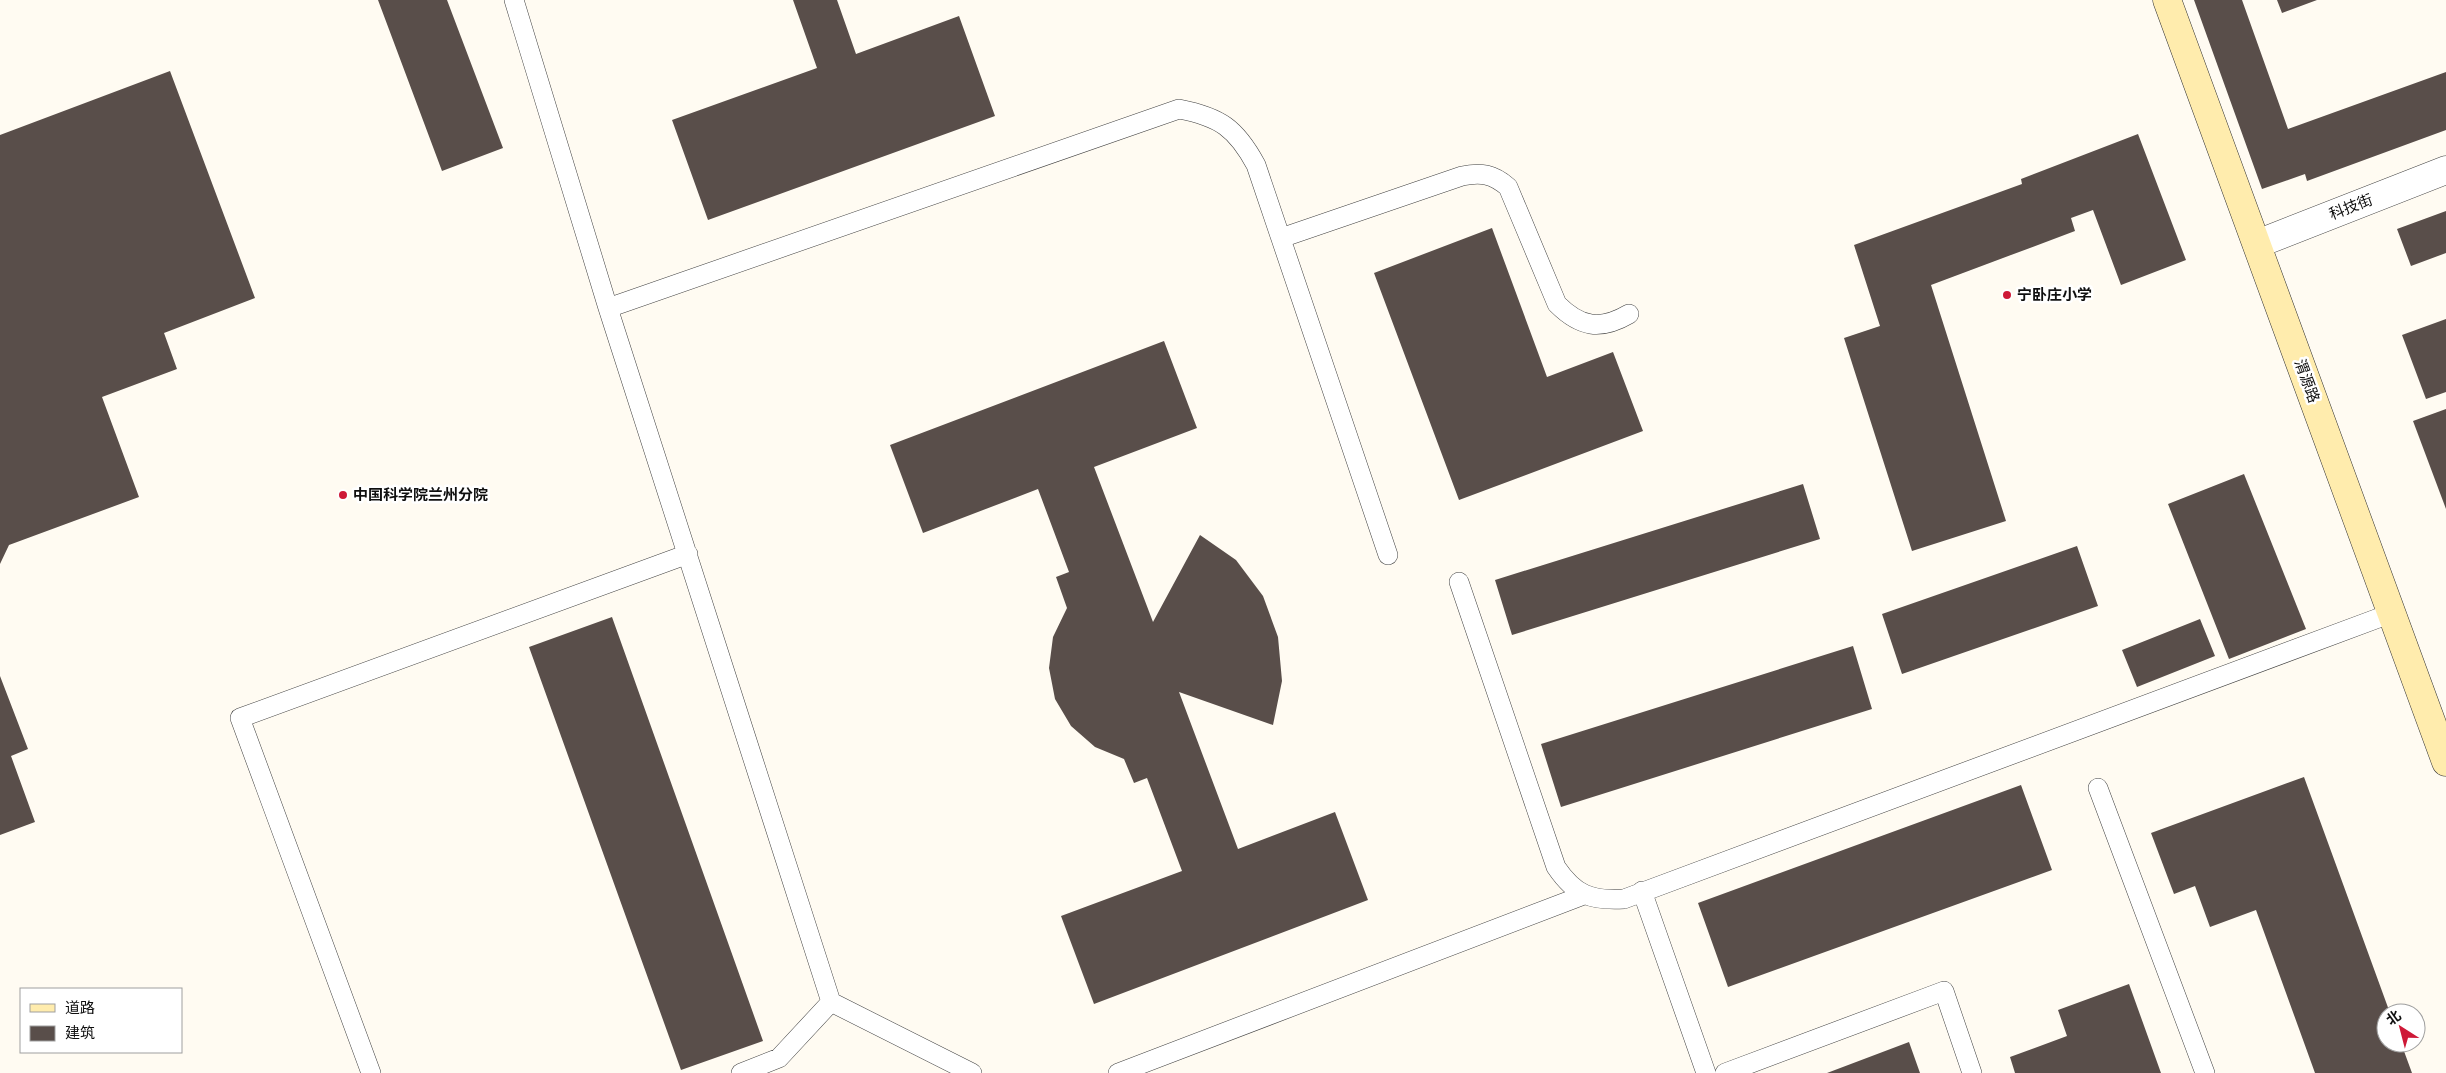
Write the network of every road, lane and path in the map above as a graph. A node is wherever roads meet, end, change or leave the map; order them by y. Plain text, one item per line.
1 (514, 0) edge
2 (2167, 0) edge
3 (2446, 170) edge
4 (1281, 238) junction
5 (2257, 244) junction
6 (608, 308) junction
7 (1629, 314) dead end
8 (688, 554) junction
9 (1388, 555) dead end
10 (1459, 582) dead end
11 (2392, 613) junction
12 (2446, 762) edge
13 (2098, 788) dead end
14 (1642, 891) junction
15 (1584, 895) junction
16 (831, 1002) junction
17 (371, 1073) edge
18 (740, 1073) edge
19 (972, 1073) edge
20 (1118, 1073) edge
21 (1706, 1073) edge
22 (1725, 1073) edge
23 (1972, 1073) edge
24 (2205, 1073) edge

1 - 6 lane
2 - 5 street, 渭源路
3 - 5 street, 科技街
4 - 6 lane
4 - 7 lane
4 - 9 lane
5 - 11 street, 渭源路
6 - 8 lane
8 - 16 lane
8 - 17 lane
10 - 15 lane
11 - 12 street, 渭源路
11 - 14 lane
13 - 24 lane
14 - 15 lane
14 - 21 lane
15 - 20 lane
16 - 18 lane
16 - 19 lane
22 - 23 lane

